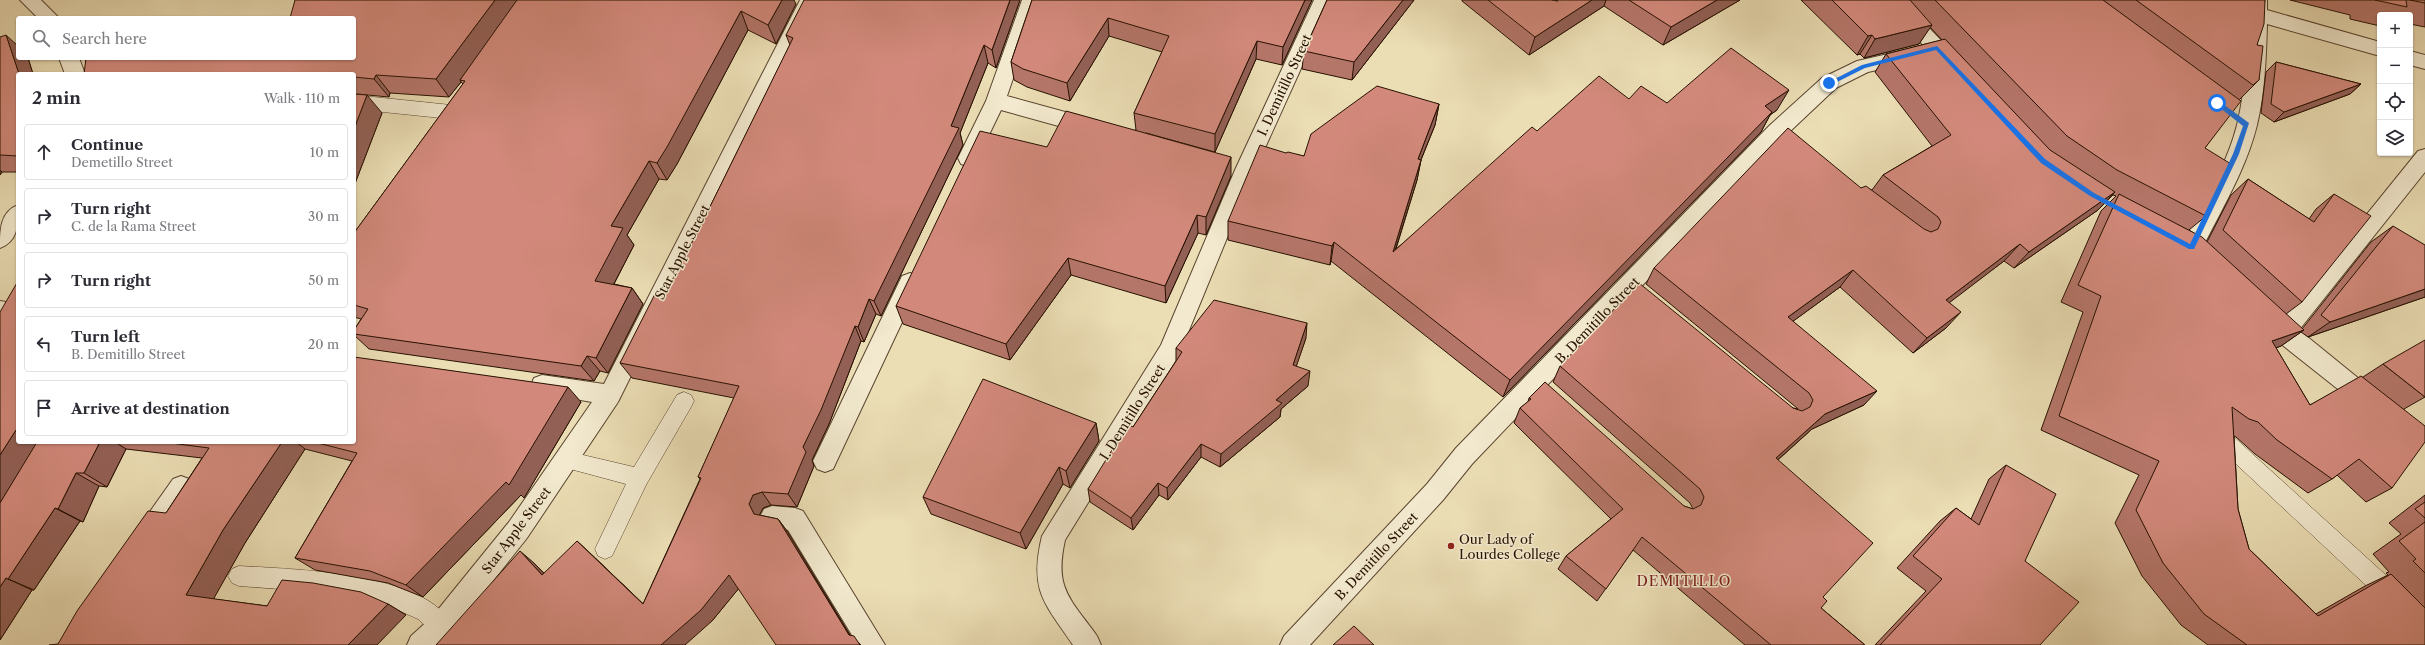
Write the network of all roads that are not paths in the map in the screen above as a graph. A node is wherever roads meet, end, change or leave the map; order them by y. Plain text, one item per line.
1 (29, 0) edge
2 (809, 0) edge
3 (1031, 0) edge
4 (1323, 0) edge
5 (1891, 0) edge
6 (2259, 7) edge
7 (48, 16) edge
8 (1937, 48) junction
9 (2377, 48) edge
10 (2413, 59) edge
11 (70, 60) edge
12 (2425, 62) edge
13 (74, 72) edge
14 (1962, 75) edge
15 (996, 101) junction
16 (356, 102) edge
17 (455, 106) joint
18 (2229, 112) edge
19 (2246, 125) junction
20 (437, 131) edge
21 (1109, 132) edge
22 (2425, 158) edge
23 (961, 173) edge
24 (16, 217) edge
25 (0, 239) edge
26 (2209, 264) edge
27 (917, 267) edge
28 (2255, 306) edge
29 (0, 310) edge
30 (16, 313) edge
31 (2284, 333) junction
32 (525, 383) edge
33 (610, 396) junction
34 (684, 401) dead end
35 (2388, 416) edge
36 (2228, 444) edge
37 (566, 460) junction
38 (825, 461) dead end
39 (639, 478) junction
40 (181, 488) edge
41 (772, 517) edge
42 (605, 549) dead end
43 (132, 557) edge
44 (240, 576) dead end
45 (441, 626) junction
46 (2425, 630) edge
47 (420, 645) edge
48 (872, 645) edge
49 (1088, 645) edge
50 (1293, 645) edge

1 - 7 street
2 - 33 street, Star Apple Street
3 - 15 street
4 - 49 street, I. Demitillo Street
5 - 8 street
6 - 9 street
6 - 19 street
8 - 14 street
8 - 50 street, B. Demitillo Street
10 - 12 street
11 - 13 street
15 - 21 street
15 - 23 street
16 - 17 lane
17 - 20 street
18 - 19 street
19 - 26 street
22 - 31 street
24 - 25 street
27 - 38 street
28 - 31 street
29 - 30 street
31 - 35 street
32 - 33 street
33 - 37 street, Star Apple Street
34 - 39 lane
36 - 46 lane
37 - 39 lane
37 - 45 street, Star Apple Street
39 - 42 lane
40 - 43 street
41 - 48 street
44 - 45 lane
45 - 47 street, Star Apple Street

